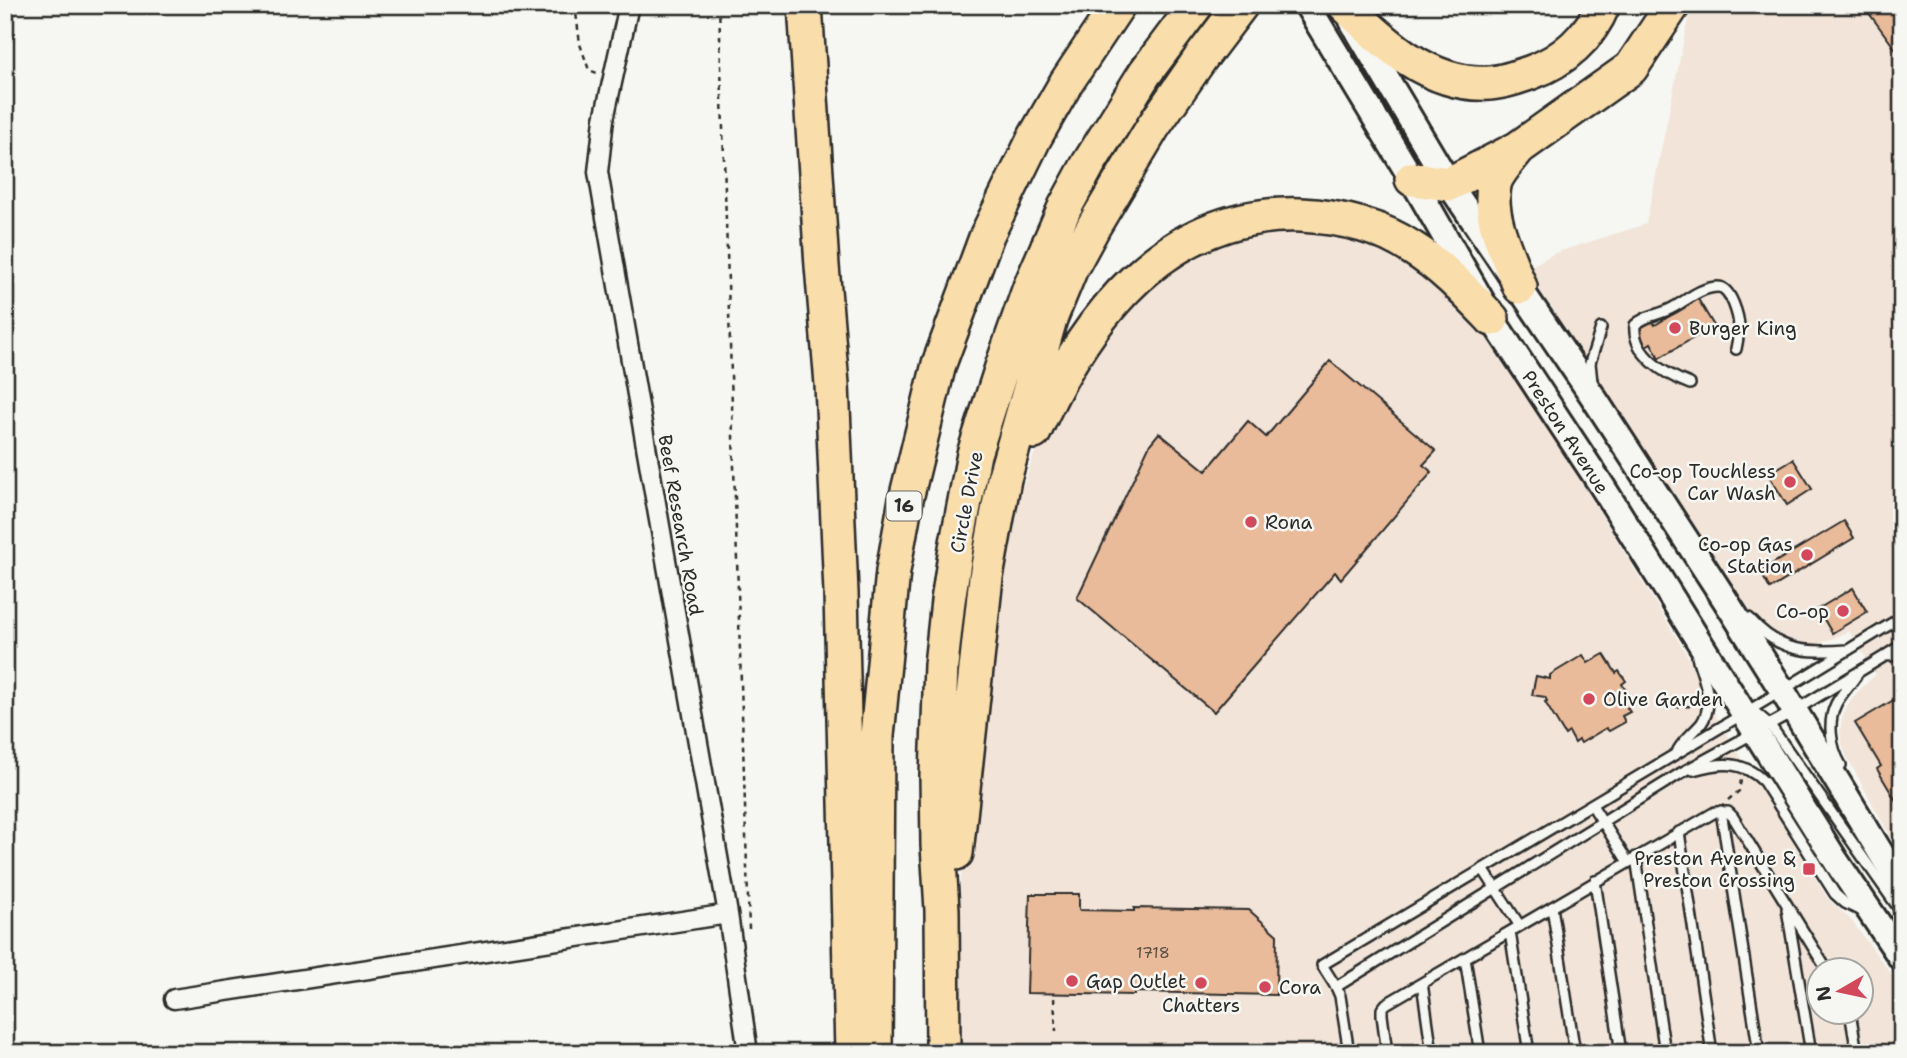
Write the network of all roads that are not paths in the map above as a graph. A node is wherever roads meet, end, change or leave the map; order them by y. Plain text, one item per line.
1 (629, 5) edge
2 (806, 5) edge
3 (826, 5) edge
4 (1118, 5) edge
5 (1196, 5) edge
6 (1241, 5) edge
7 (1307, 5) edge
8 (1343, 5) edge
9 (1604, 5) edge
10 (1673, 5) edge
11 (1517, 149) junction
12 (1412, 179) junction
13 (1449, 184) junction
14 (1520, 286) junction
15 (1492, 318) junction
16 (1601, 328) dead end
17 (1736, 349) dead end
18 (832, 384) junction
19 (1690, 384) dead end
20 (1592, 395) junction
21 (986, 577) junction
22 (1724, 598) junction
23 (1902, 617) edge
24 (1688, 625) junction
25 (1902, 645) edge
26 (1849, 650) junction
27 (1902, 655) edge
28 (1885, 656) junction
29 (1859, 671) junction
30 (1788, 701) junction
31 (1756, 723) junction
32 (1676, 753) junction
33 (1681, 773) junction
34 (1849, 779) dead end
35 (1591, 805) junction
36 (1721, 811) junction
37 (1603, 822) junction
38 (1679, 832) junction
39 (1882, 835) dead end
40 (1632, 860) junction
41 (1483, 869) junction
42 (1902, 869) edge
43 (1595, 881) junction
44 (1496, 888) junction
45 (1902, 888) edge
46 (1787, 904) junction
47 (1552, 907) junction
48 (942, 910) junction
49 (1902, 913) edge
50 (728, 914) junction
51 (1871, 915) junction
52 (1520, 926) junction
53 (1510, 932) junction
54 (1818, 956) edge
55 (1465, 958) junction
56 (1902, 959) edge
57 (1422, 983) junction
58 (1336, 987) junction
59 (174, 999) dead end
60 (1852, 1026) edge
61 (748, 1053) edge
62 (852, 1053) edge
63 (875, 1053) edge
64 (943, 1053) edge
65 (1349, 1053) edge
66 (1387, 1053) edge
67 (1432, 1053) edge
68 (1480, 1053) edge
69 (1529, 1053) edge
70 (1575, 1053) edge
71 (1621, 1053) edge
72 (1665, 1053) edge
73 (1712, 1053) edge
74 (1759, 1053) edge
75 (1811, 1053) edge
76 (1857, 1053) edge

1 - 50 street, Beef Research Road
2 - 18 highway
3 - 18 highway
4 - 63 highway, 16
5 - 48 highway, Circle Drive
6 - 21 highway
7 - 12 main road, Preston Avenue
8 - 9 highway
8 - 13 main road
10 - 11 highway
11 - 13 highway
11 - 14 highway
12 - 13 highway
12 - 15 main road, Preston Avenue
13 - 14 main road
14 - 20 main road
15 - 21 highway
15 - 24 main road, Preston Avenue
16 - 20 lane
17 - 19 lane
18 - 62 highway
20 - 22 main road
21 - 48 highway
22 - 26 lane
22 - 30 main road
23 - 26 lane
24 - 31 main road, Preston Avenue
24 - 32 lane
25 - 28 lane
26 - 30 lane
27 - 28 lane
28 - 29 lane
29 - 30 lane
29 - 34 lane
30 - 31 lane
30 - 31 lane
30 - 45 main road
31 - 32 lane
31 - 33 lane
31 - 49 lane
31 - 51 main road, Preston Avenue
32 - 35 lane
33 - 37 lane
33 - 51 lane
35 - 37 lane
35 - 41 lane
36 - 38 lane
36 - 46 lane
36 - 74 lane
37 - 40 lane
37 - 44 lane
38 - 40 lane
38 - 73 lane
39 - 42 lane
40 - 43 lane
40 - 72 lane
41 - 44 lane
41 - 58 lane
43 - 47 lane
43 - 71 lane
44 - 52 lane
44 - 58 lane
46 - 54 lane
46 - 75 lane
47 - 52 lane
47 - 70 lane
48 - 64 highway, Circle Drive
50 - 59 street
50 - 61 street, Beef Research Road
51 - 56 main road, Preston Avenue
52 - 53 lane
53 - 55 lane
53 - 69 lane
55 - 57 lane
55 - 68 lane
57 - 66 lane
57 - 67 lane
58 - 65 lane
60 - 76 lane

